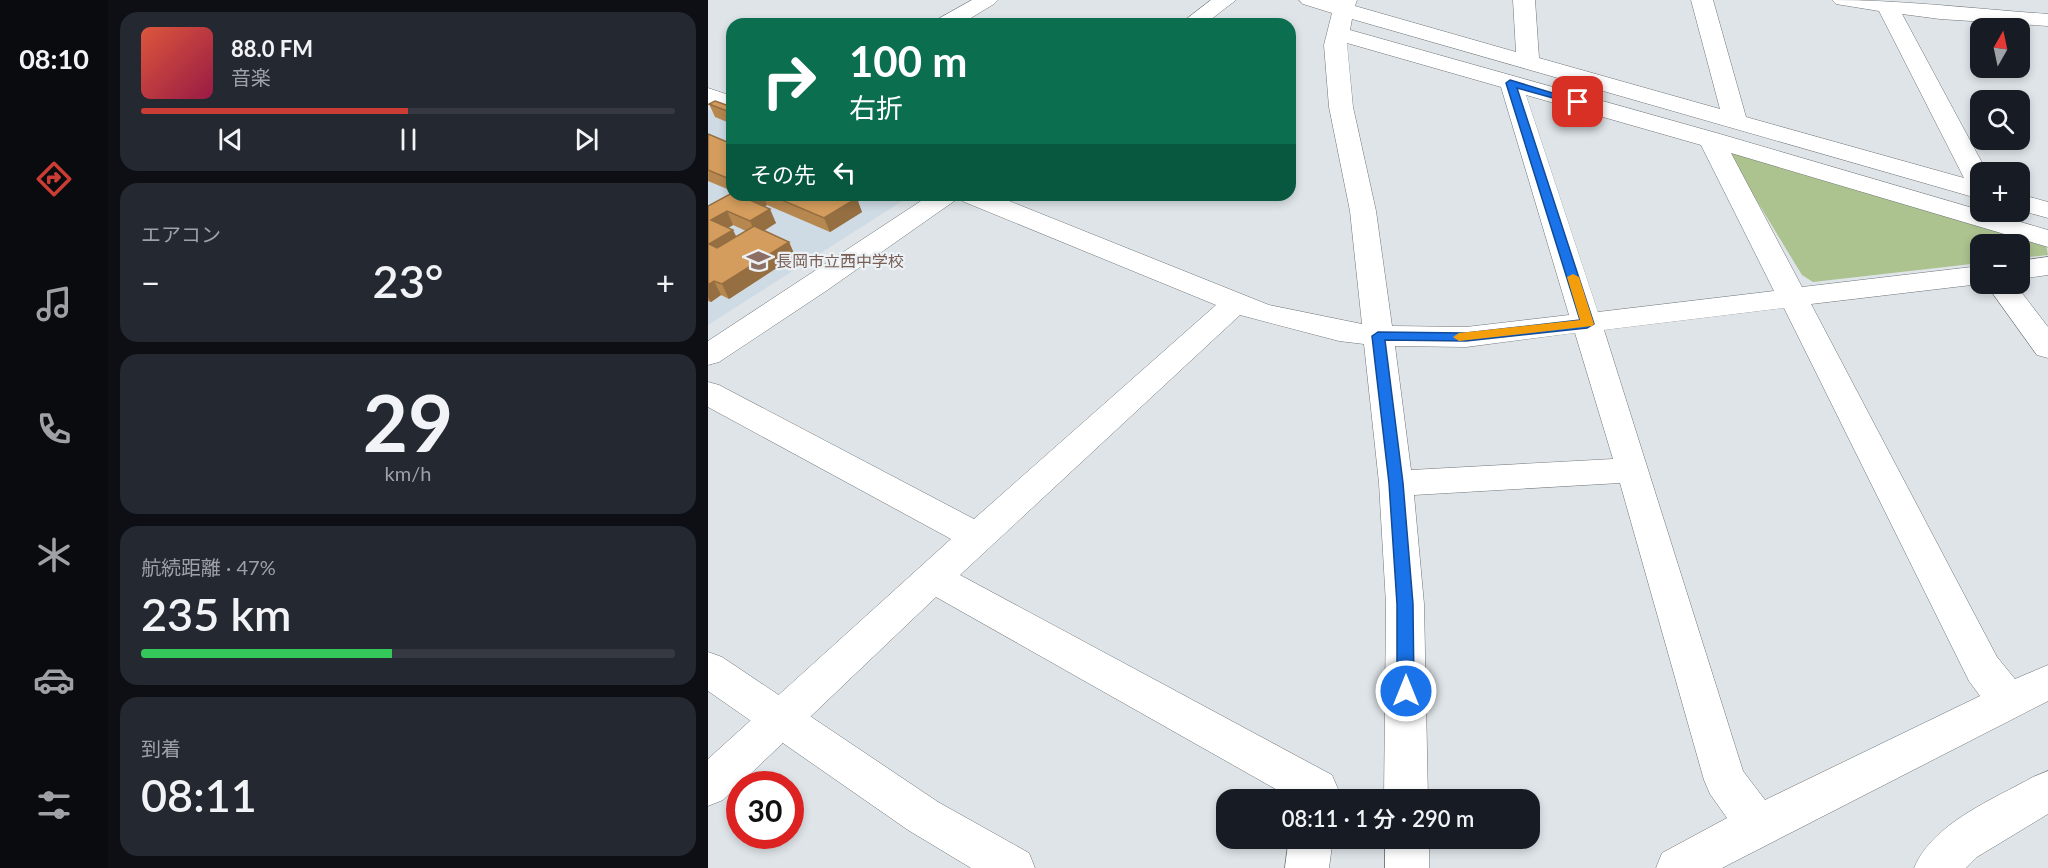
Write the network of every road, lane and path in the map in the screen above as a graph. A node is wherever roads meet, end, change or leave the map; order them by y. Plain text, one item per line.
1 (987, 0) edge
2 (1225, 0) edge
3 (1310, 0) edge
4 (1524, 0) edge
5 (1702, 0) edge
6 (1843, 0) edge
7 (1886, 3) edge
8 (1343, 14) edge
9 (956, 18) edge
10 (1200, 18) edge
11 (2048, 20) edge
12 (1520, 73) junction
13 (708, 95) edge
14 (726, 102) edge
15 (1736, 122) junction
16 (1712, 140) junction
17 (1970, 165) edge
18 (1970, 188) edge
19 (939, 201) edge
20 (985, 201) edge
21 (2030, 205) edge
22 (2048, 210) edge
23 (2048, 239) edge
24 (2048, 266) edge
25 (2030, 268) edge
26 (1970, 276) edge
27 (2008, 294) edge
28 (1794, 299) junction
29 (1234, 304) junction
30 (1587, 324) junction
31 (1378, 336) junction
32 (2048, 348) edge
33 (708, 355) edge
34 (708, 393) edge
35 (1632, 470) junction
36 (1396, 483) junction
37 (976, 537) junction
38 (933, 578) junction
39 (708, 669) edge
40 (2048, 681) edge
41 (2008, 701) junction
42 (779, 718) junction
43 (708, 786) edge
44 (1317, 789) edge
45 (1406, 789) edge
46 (2048, 791) edge
47 (1758, 825) junction
48 (1310, 849) edge
49 (1407, 849) edge
50 (1942, 867) edge
51 (1013, 868) edge
52 (1307, 868) edge
53 (1407, 868) edge
54 (1678, 868) edge

1 - 9 street
2 - 10 street
3 - 8 street
4 - 12 street
5 - 15 street
6 - 7 street
7 - 11 street
7 - 17 street
8 - 12 street
8 - 31 street
12 - 15 street
12 - 16 street
12 - 30 street
13 - 14 street
15 - 18 street
16 - 23 street
16 - 28 street
19 - 33 street
20 - 29 street
21 - 22 street
24 - 25 street
26 - 28 street
27 - 32 street
28 - 30 street
28 - 41 street
29 - 31 street
29 - 37 street
30 - 31 street
30 - 35 street
31 - 36 street
34 - 37 street
35 - 36 street
35 - 47 street
36 - 45 street
37 - 38 street
38 - 42 street
38 - 44 street
39 - 42 street
40 - 41 street
41 - 47 street
42 - 43 street
42 - 51 street
46 - 50 street
47 - 54 street
48 - 52 street
49 - 53 street

